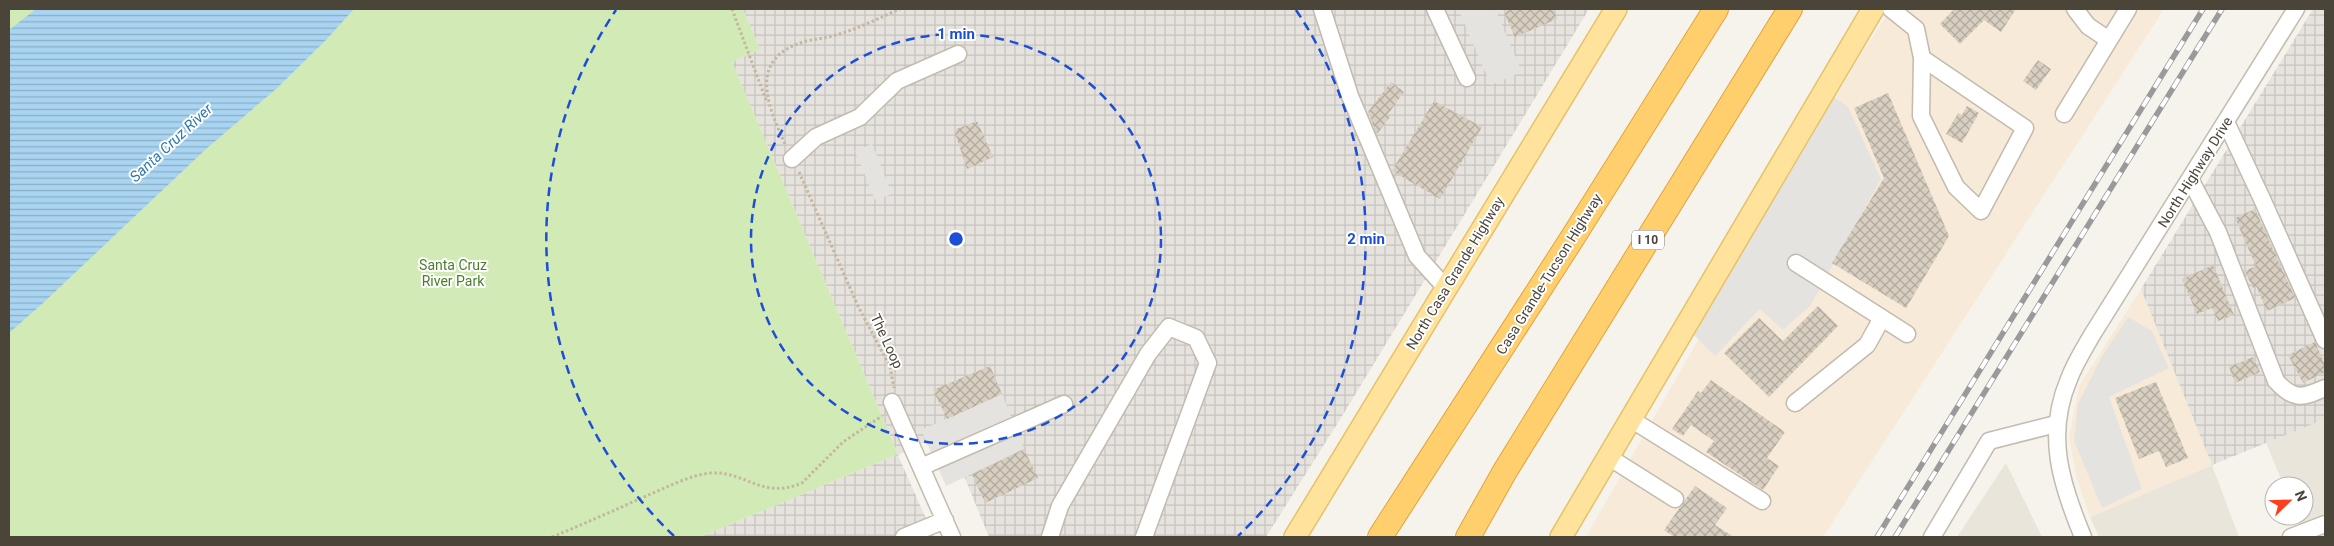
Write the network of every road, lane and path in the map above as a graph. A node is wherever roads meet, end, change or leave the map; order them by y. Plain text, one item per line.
1 (732, 9) edge
2 (900, 9) edge
3 (1322, 9) edge
4 (1435, 9) edge
5 (1616, 9) edge
6 (1716, 9) edge
7 (1790, 9) edge
8 (1872, 9) edge
9 (1891, 9) edge
10 (2075, 9) edge
11 (2128, 9) edge
12 (2296, 9) edge
13 (2108, 40) junction
14 (958, 54) dead end
15 (1922, 58) junction
16 (1467, 78) dead end
17 (770, 110) junction
18 (2064, 114) dead end
19 (2226, 122) junction
20 (792, 159) junction
21 (2190, 179) junction
22 (1796, 263) dead end
23 (1446, 288) junction
24 (1882, 318) junction
25 (1907, 334) dead end
26 (2325, 340) edge
27 (2325, 388) edge
28 (892, 402) junction
29 (1795, 402) dead end
30 (1064, 404) dead end
31 (1629, 418) junction
32 (2056, 424) junction
33 (1607, 456) junction
34 (922, 467) junction
35 (1675, 499) dead end
36 (1762, 501) dead end
37 (945, 520) junction
38 (2325, 524) edge
39 (552, 537) edge
40 (904, 537) edge
41 (952, 537) edge
42 (1050, 537) edge
43 (1144, 537) edge
44 (1295, 537) edge
45 (1380, 537) edge
46 (1468, 537) edge
47 (1561, 537) edge
48 (1932, 537) edge
49 (2083, 537) edge
50 (2291, 537) edge

1 - 17 path
2 - 17 path, The Loop
3 - 23 street
4 - 16 street
5 - 23 main road, North Casa Grande Highway
6 - 45 highway, Casa Grande-Tucson Highway
7 - 46 highway, I 10
8 - 31 main road
9 - 15 street
10 - 13 street
11 - 13 street
12 - 19 street, North Highway Drive
13 - 18 street
14 - 20 street
15 - 15 street
17 - 20 path, The Loop
19 - 21 street, North Highway Drive
19 - 26 street
20 - 28 path, The Loop
21 - 27 street
21 - 32 street, North Highway Drive
22 - 24 street
23 - 44 main road, North Casa Grande Highway
24 - 25 street
24 - 29 street
28 - 34 street
28 - 39 path
30 - 34 street
31 - 33 main road
31 - 36 street
32 - 48 street
32 - 49 street, North Highway Drive
33 - 35 street
33 - 47 main road
34 - 37 street
37 - 40 street
37 - 41 street
38 - 50 street
42 - 43 street

